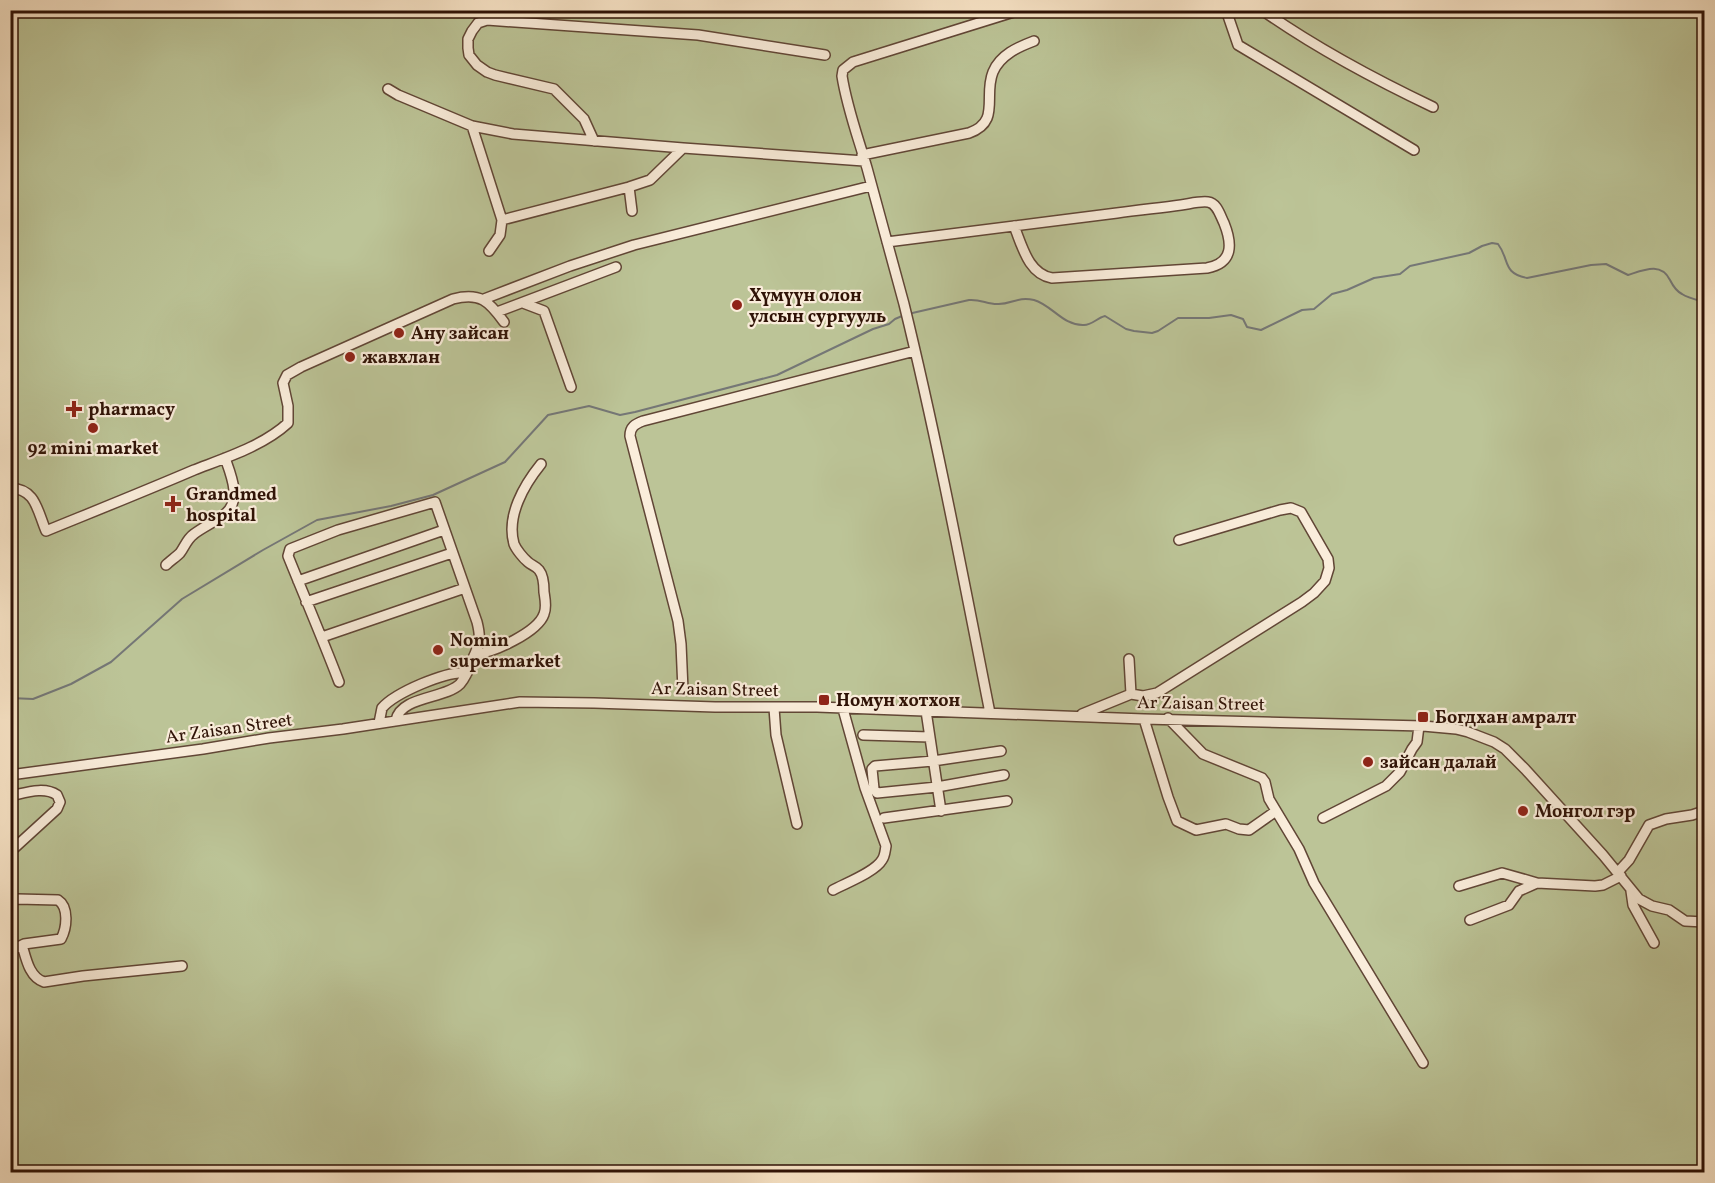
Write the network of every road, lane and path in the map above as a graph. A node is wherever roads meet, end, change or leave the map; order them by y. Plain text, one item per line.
1 (1020, 10) edge
2 (1226, 10) edge
3 (1262, 10) edge
4 (1034, 41) dead end
5 (825, 55) dead end
6 (388, 89) dead end
7 (1433, 107) dead end
8 (472, 126) junction
9 (594, 141) junction
10 (683, 148) junction
11 (1414, 150) dead end
12 (863, 158) junction
13 (871, 186) junction
14 (629, 187) junction
15 (632, 211) dead end
16 (502, 220) junction
17 (1014, 226) junction
18 (887, 242) junction
19 (489, 251) dead end
20 (616, 267) dead end
21 (483, 299) junction
22 (523, 303) junction
23 (497, 312) junction
24 (504, 322) dead end
25 (915, 351) junction
26 (571, 387) dead end
27 (225, 458) junction
28 (541, 464) dead end
29 (10, 488) edge
30 (444, 530) junction
31 (1179, 540) dead end
32 (452, 553) junction
33 (166, 565) dead end
34 (298, 581) junction
35 (465, 588) junction
36 (306, 602) junction
37 (322, 637) junction
38 (475, 654) junction
39 (1129, 659) dead end
40 (467, 673) junction
41 (339, 682) dead end
42 (683, 690) dead end
43 (1131, 694) junction
44 (774, 708) junction
45 (843, 708) junction
46 (926, 711) junction
47 (990, 713) junction
48 (1077, 716) junction
49 (1144, 718) junction
50 (1168, 718) junction
51 (396, 720) junction
52 (379, 723) junction
53 (1421, 726) junction
54 (863, 735) dead end
55 (930, 737) junction
56 (1001, 751) dead end
57 (933, 761) junction
58 (10, 775) edge
59 (1004, 775) dead end
60 (937, 787) junction
61 (10, 796) edge
62 (1007, 801) dead end
63 (941, 811) junction
64 (1276, 811) junction
65 (1704, 811) edge
66 (884, 818) dead end
67 (1323, 818) dead end
68 (797, 824) dead end
69 (10, 852) edge
70 (1619, 874) junction
71 (1537, 883) junction
72 (1459, 886) dead end
73 (1631, 889) junction
74 (833, 890) dead end
75 (10, 900) edge
76 (1470, 920) dead end
77 (1704, 922) edge
78 (1654, 943) dead end
79 (22, 945) junction
80 (10, 951) edge
81 (182, 966) dead end
82 (1423, 1063) dead end

1 - 12 street
2 - 11 street
3 - 7 street
4 - 12 street
5 - 9 street
6 - 8 street
8 - 9 street
8 - 16 street
9 - 10 street
10 - 12 street
10 - 14 street
12 - 13 street
13 - 18 street
13 - 21 street
14 - 15 street
14 - 16 street
16 - 19 street
17 - 17 street
17 - 18 street
18 - 25 street
20 - 22 street
21 - 23 street
21 - 27 street
22 - 23 street
22 - 26 street
23 - 24 street
25 - 42 street
25 - 47 street
27 - 29 street
27 - 33 street
28 - 38 street
30 - 32 street
30 - 34 street
30 - 34 street
31 - 43 street
32 - 35 street
32 - 36 street
34 - 36 street
35 - 37 street
35 - 38 street
36 - 37 street
37 - 41 street
38 - 40 street
39 - 43 street
40 - 51 street
40 - 52 street
43 - 48 street
44 - 45 street, Ar Zaisan Street
44 - 51 street, Ar Zaisan Street
44 - 68 street
45 - 46 street, Ar Zaisan Street
45 - 74 street
46 - 47 street, Ar Zaisan Street
46 - 55 street
47 - 48 street, Ar Zaisan Street
48 - 49 street, Ar Zaisan Street
49 - 50 street, Ar Zaisan Street
49 - 64 street
50 - 53 street, Ar Zaisan Street
50 - 64 street
51 - 52 street, Ar Zaisan Street
52 - 58 street, Ar Zaisan Street
53 - 67 street
53 - 70 street, Ar Zaisan Street
54 - 55 street
55 - 57 street
56 - 57 street
57 - 60 street
57 - 60 street
59 - 60 street
60 - 63 street
61 - 69 street
62 - 63 street
63 - 66 street
64 - 82 street
65 - 70 street
70 - 71 street
70 - 73 street, Ar Zaisan Street
71 - 72 street
71 - 76 street
73 - 77 street
73 - 78 street
75 - 79 street
79 - 80 street
79 - 81 street

